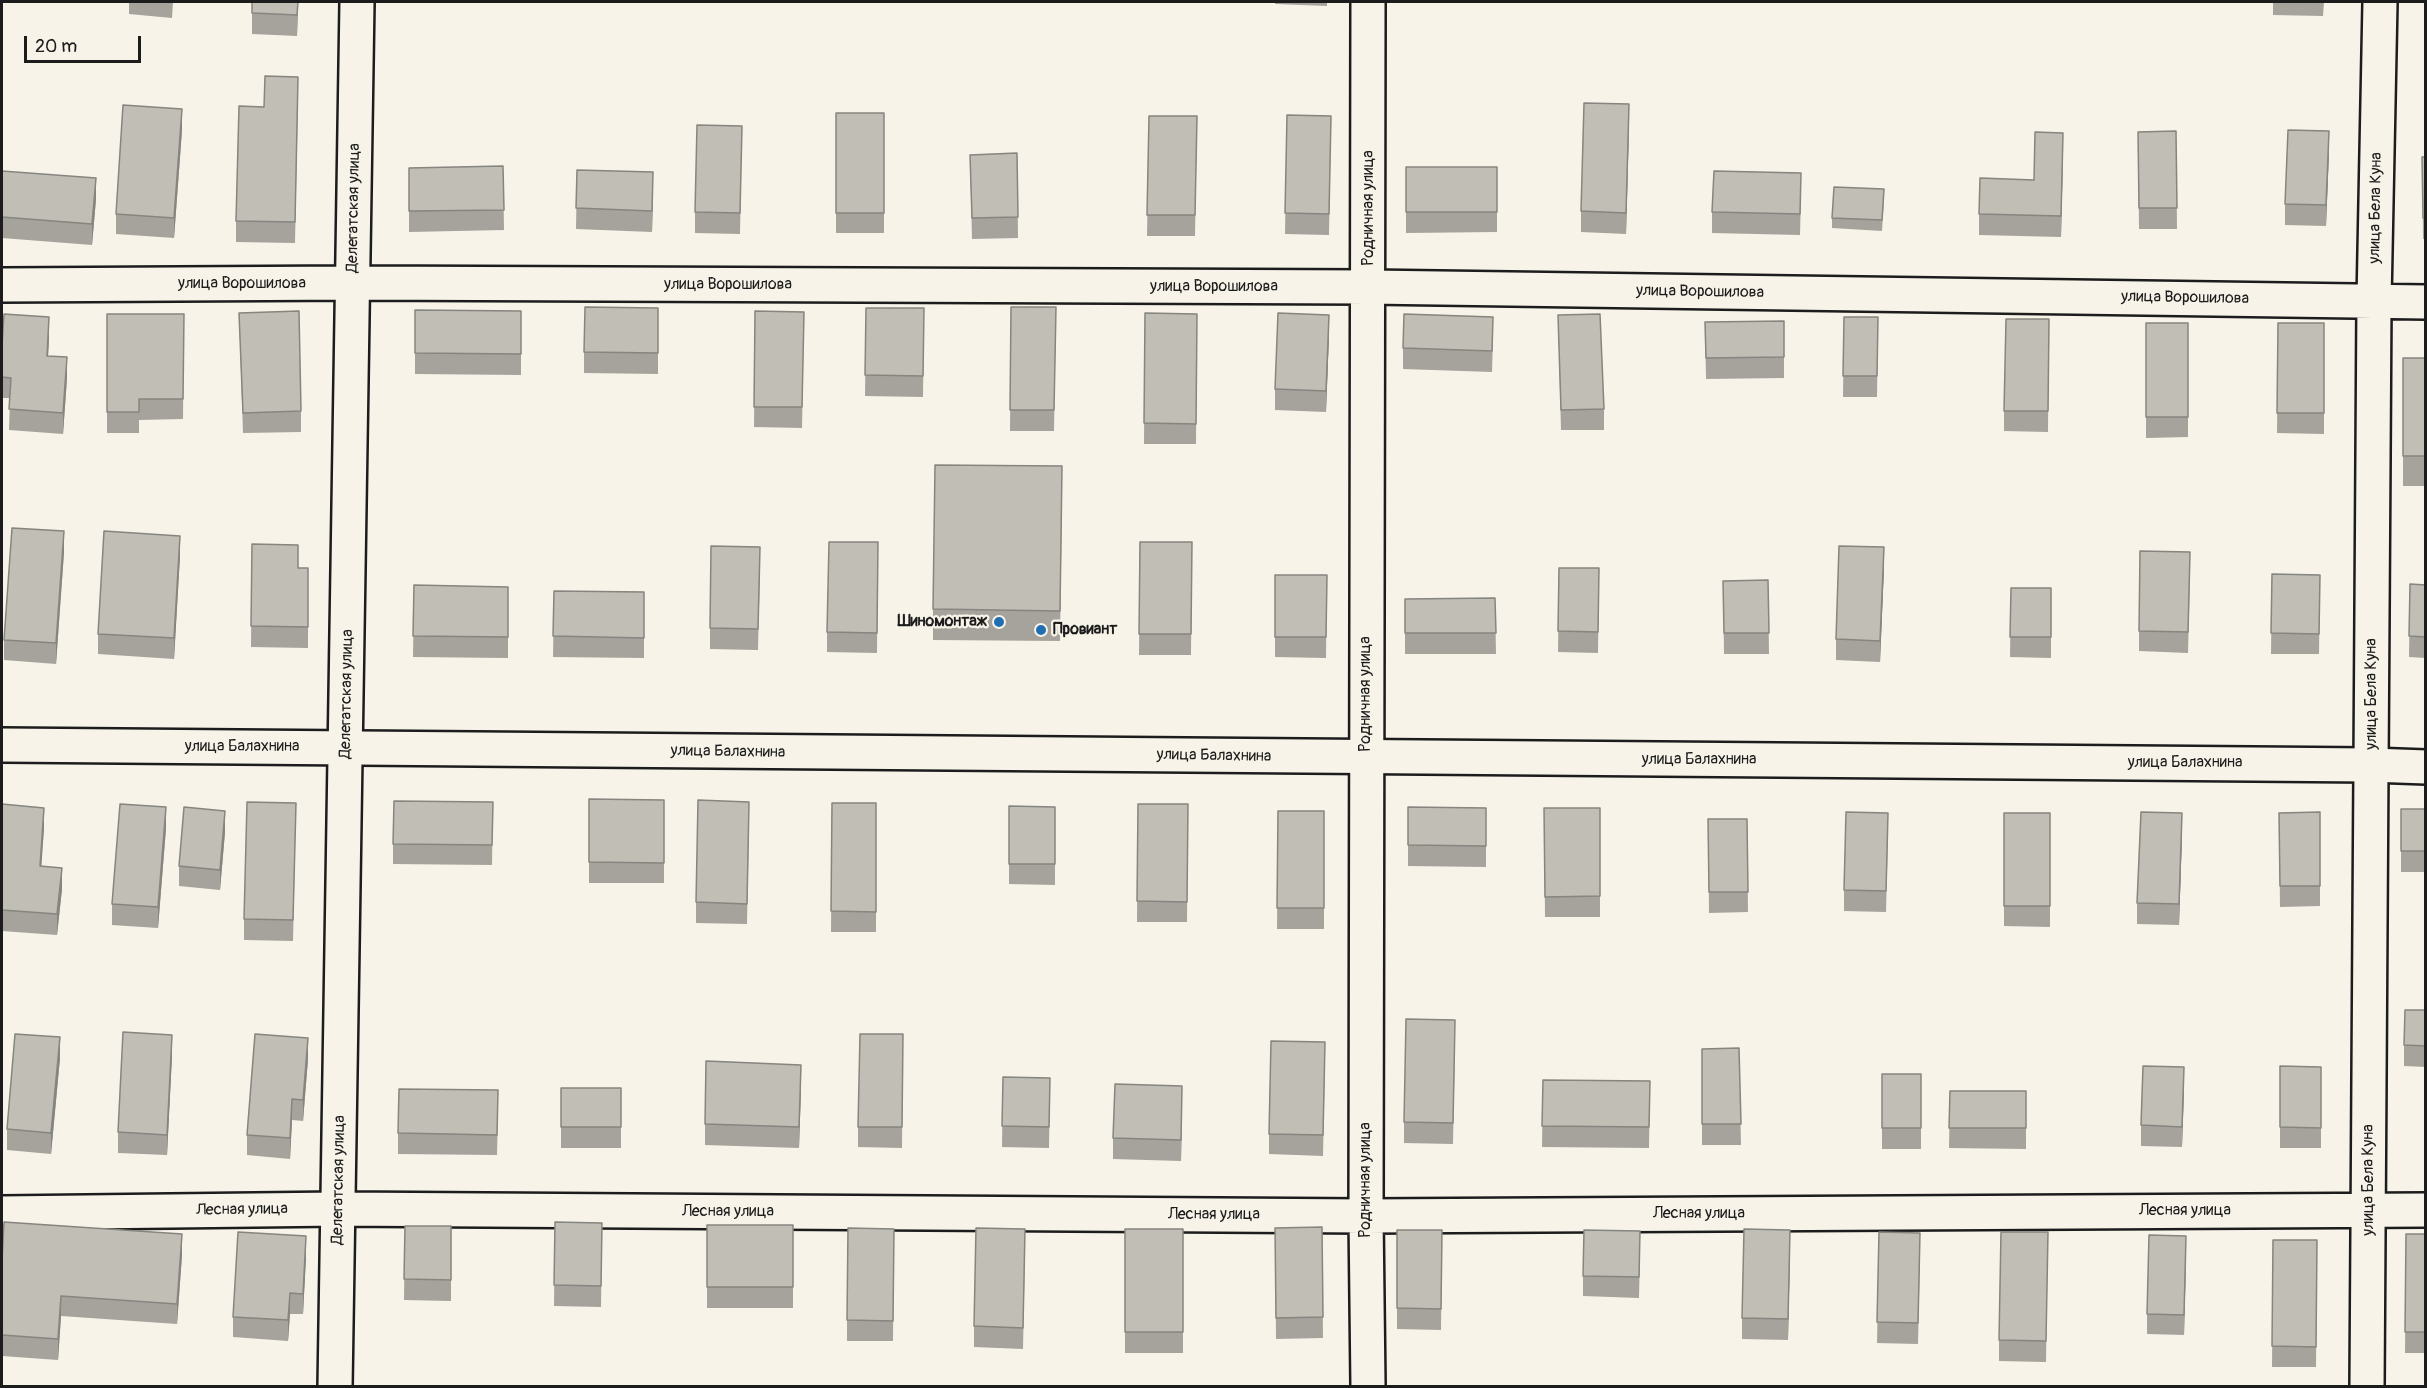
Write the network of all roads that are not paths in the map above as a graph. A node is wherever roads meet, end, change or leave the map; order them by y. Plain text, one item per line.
1 (357, 2) edge
2 (1368, 2) edge
3 (2380, 2) edge
4 (353, 283) junction
5 (2, 285) edge
6 (1369, 287) junction
7 (2374, 301) junction
8 (2426, 302) edge
9 (2, 745) edge
10 (346, 748) junction
11 (1366, 758) junction
12 (2371, 765) junction
13 (2426, 767) edge
14 (339, 1209) junction
15 (2426, 1210) edge
16 (2369, 1212) junction
17 (2, 1213) edge
18 (1366, 1216) junction
19 (335, 1386) edge
20 (1368, 1386) edge
21 (2367, 1386) edge

1 - 4 street, Делегатская улица
2 - 6 street, Родничная улица
3 - 7 street, улица Бела Куна
4 - 5 street, улица Ворошилова
4 - 6 street, улица Ворошилова
4 - 10 street, Делегатская улица
6 - 7 street, улица Ворошилова
6 - 11 street, Родничная улица
7 - 8 street, улица Ворошилова
7 - 12 street, улица Бела Куна
9 - 10 street, улица Балахнина
10 - 11 street, улица Балахнина
10 - 14 street, Делегатская улица
11 - 12 street, улица Балахнина
11 - 18 street, Родничная улица
12 - 13 street, улица Балахнина
12 - 16 street, улица Бела Куна
14 - 17 street, Лесная улица
14 - 18 street, Лесная улица
14 - 19 street, Делегатская улица
15 - 16 street, Лесная улица
16 - 18 street, Лесная улица
16 - 21 street, улица Бела Куна
18 - 20 street, Родничная улица

